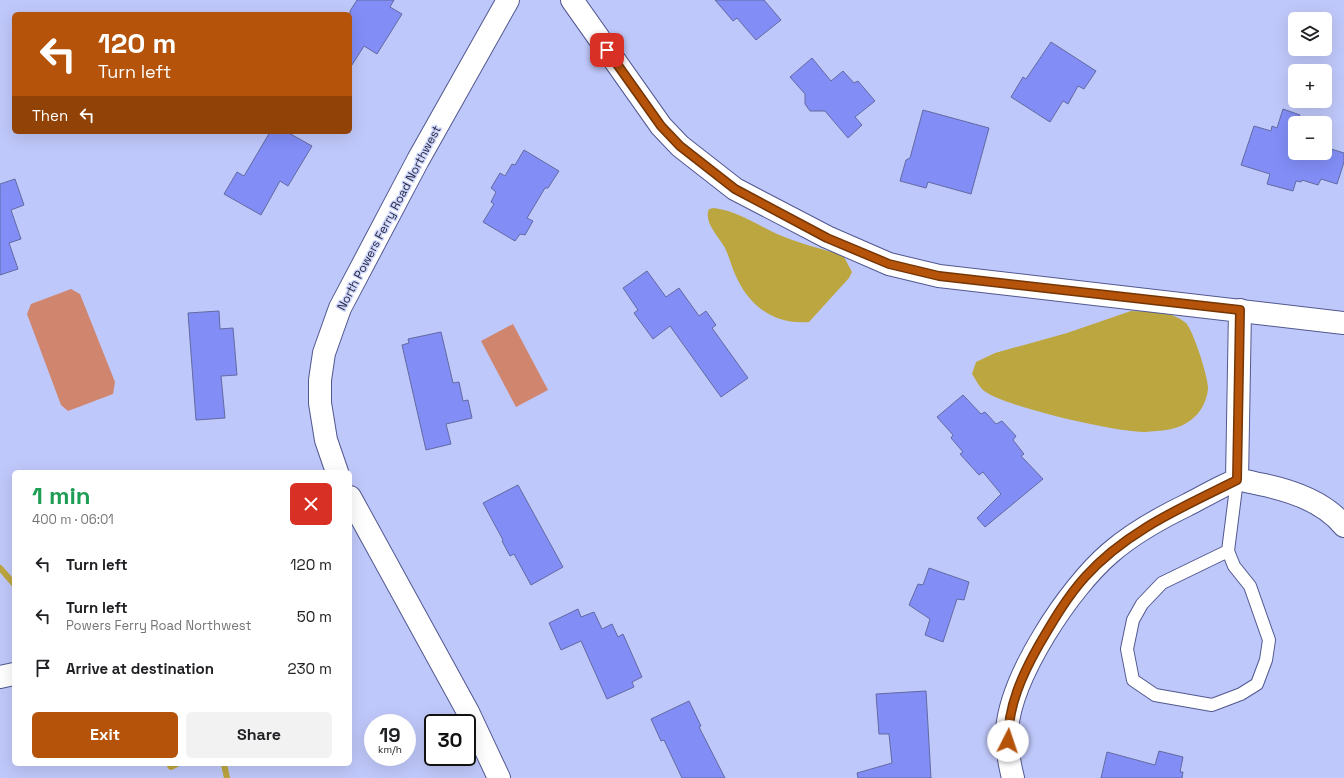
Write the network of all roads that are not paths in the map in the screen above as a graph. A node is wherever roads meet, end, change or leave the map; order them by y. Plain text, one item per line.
1 (508, 0) edge
2 (572, 0) edge
3 (1240, 310) junction
4 (1344, 323) edge
5 (336, 470) edge
6 (1237, 480) junction
7 (352, 501) edge
8 (1344, 526) edge
9 (1228, 551) junction
10 (12, 674) edge
11 (0, 677) edge
12 (499, 778) edge
13 (1013, 778) edge

1 - 5 street, North Powers Ferry Road Northwest
2 - 3 street
3 - 4 street
3 - 6 street
6 - 8 street
6 - 9 lane
6 - 13 street
7 - 12 street
9 - 9 lane
10 - 11 street

